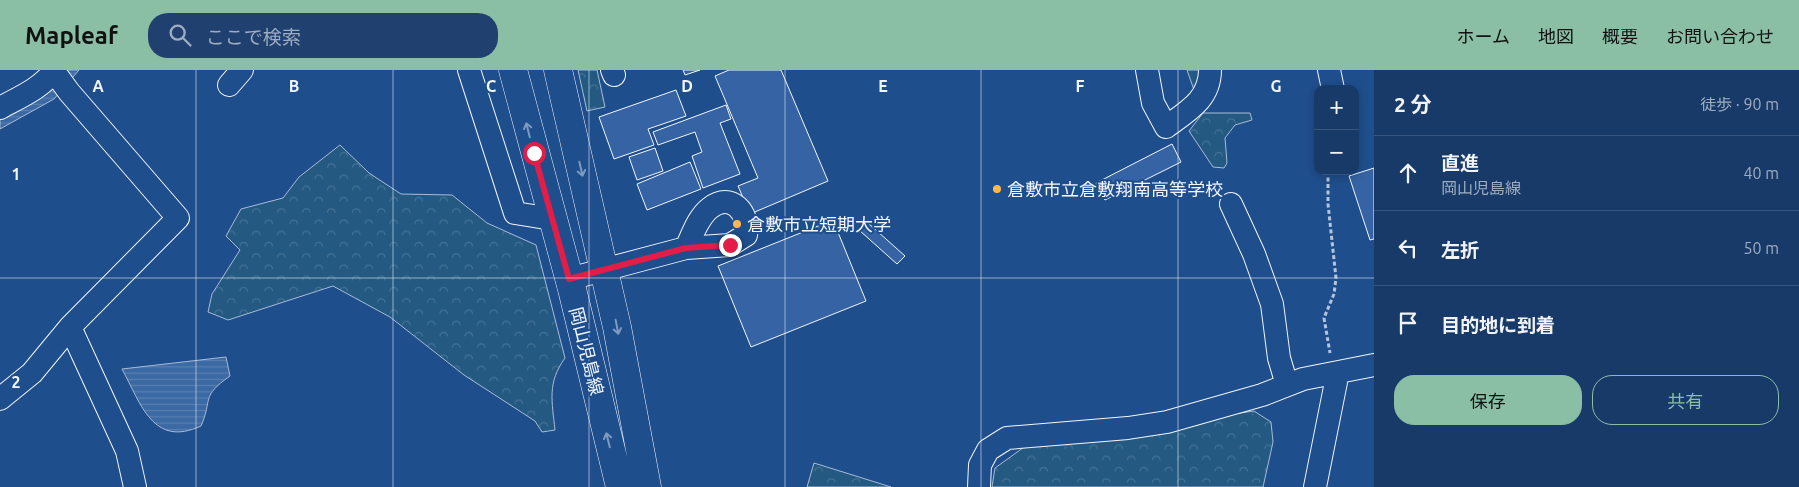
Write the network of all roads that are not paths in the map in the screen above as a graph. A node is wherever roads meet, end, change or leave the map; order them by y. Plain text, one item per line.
1 (53, 70) edge
2 (469, 70) edge
3 (513, 70) edge
4 (558, 70) edge
5 (1147, 70) edge
6 (1210, 70) edge
7 (1329, 70) edge
8 (1332, 85) edge
9 (0, 108) edge
10 (1231, 204) dead end
11 (552, 219) junction
12 (686, 248) dead end
13 (604, 270) junction
14 (569, 279) junction
15 (70, 328) junction
16 (1374, 365) edge
17 (1335, 374) junction
18 (1287, 385) junction
19 (0, 400) edge
20 (134, 487) edge
21 (620, 487) edge
22 (647, 487) edge
23 (979, 487) edge
24 (1315, 487) edge

1 - 9 street
1 - 15 street
2 - 11 street
11 -> 3 main road, 岡山児島線
4 -> 13 main road, 岡山児島線
5 - 6 street
7 - 8 street
10 - 18 street
11 - 14 main road, 岡山児島線
12 - 13 street
13 - 14 street
13 -> 22 main road, 岡山児島線
21 -> 14 main road, 岡山児島線
15 - 19 street
15 - 20 street
16 - 17 street
17 - 18 street
17 - 24 street
18 - 23 street

